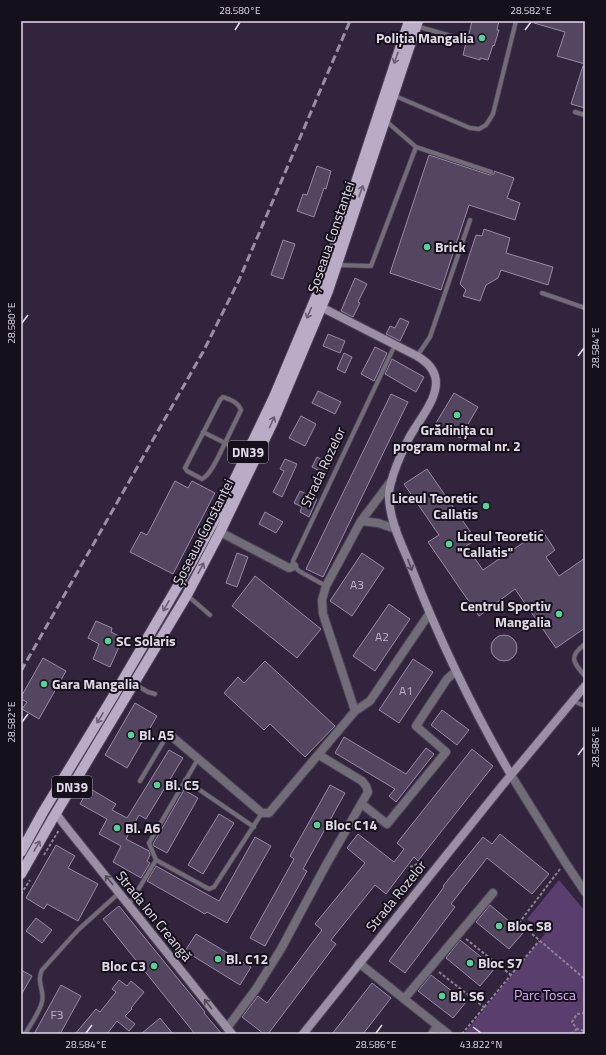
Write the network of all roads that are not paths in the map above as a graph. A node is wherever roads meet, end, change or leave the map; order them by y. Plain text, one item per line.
1 (516, 21) edge
2 (413, 23) edge
3 (465, 40) dead end
4 (389, 93) junction
5 (575, 112) dead end
6 (585, 115) edge
7 (386, 121) junction
8 (416, 147) junction
9 (491, 172) dead end
10 (470, 220) dead end
11 (337, 265) junction
12 (542, 293) dead end
13 (321, 307) junction
14 (585, 308) edge
15 (395, 345) junction
16 (418, 356) junction
17 (203, 432) junction
18 (225, 443) junction
19 (246, 454) junction
20 (392, 480) junction
21 (361, 521) junction
22 (396, 529) junction
23 (220, 532) junction
24 (294, 566) junction
25 (326, 586) junction
26 (186, 595) junction
27 (430, 614) junction
28 (210, 615) dead end
29 (585, 644) edge
30 (455, 672) junction
31 (585, 676) edge
32 (133, 684) junction
33 (585, 686) edge
34 (155, 694) dead end
35 (572, 701) junction
36 (585, 706) edge
37 (355, 712) junction
38 (169, 734) joint
39 (319, 755) junction
40 (198, 759) junction
41 (511, 775) junction
42 (185, 780) junction
43 (140, 781) dead end
44 (362, 804) junction
45 (56, 813) junction
46 (266, 813) junction
47 (254, 827) junction
48 (21, 852) edge
49 (156, 860) junction
50 (21, 874) edge
51 (585, 892) edge
52 (119, 893) junction
53 (493, 893) dead end
54 (129, 905) junction
55 (359, 963) junction
56 (404, 999) junction
57 (438, 1026) junction
58 (229, 1031) edge
59 (26, 1034) edge
60 (303, 1034) edge
61 (432, 1034) edge
62 (448, 1034) edge

1 - 4 lane
2 - 3 lane
2 - 4 main road, Șoseaua Constanței / DN39
4 - 7 main road, Șoseaua Constanței / DN39
4 -> 19 main road, Șoseaua Constanței / DN39
5 - 6 lane
7 - 8 lane
11 -> 7 main road, Șoseaua Constanței / DN39
8 - 9 lane
8 - 11 lane
10 - 16 lane
11 - 13 main road, Șoseaua Constanței / DN39
12 - 14 lane
13 - 15 street
23 -> 13 main road, Șoseaua Constanței / DN39
15 - 16 street
15 - 24 lane, Strada Rozelor
16 - 20 street
17 - 18 lane
17 - 18 lane
17 - 18 lane
18 - 19 lane
19 -> 48 main road, Șoseaua Constanței / DN39
20 - 21 street
20 - 22 street
21 - 22 street
21 - 25 street
22 -> 27 street
23 - 24 street
26 -> 23 main road, Șoseaua Constanței / DN39
24 - 25 lane
25 - 37 street
26 - 28 lane
26 - 32 main road, Șoseaua Constanței / DN39
27 - 30 street
27 - 37 street
29 - 31 lane
30 - 41 street
30 - 44 street
32 - 34 lane
32 - 45 main road, Șoseaua Constanței / DN39
33 - 35 street, Strada Rozelor
35 - 36 lane
35 - 41 street, Strada Rozelor
37 - 39 street
38 - 40 street
38 - 43 lane
39 - 44 street
39 - 46 street
40 - 42 lane
40 - 46 street
41 - 51 street
41 - 55 street, Strada Rozelor
42 - 47 lane
42 - 49 lane
44 - 58 street
50 -> 45 main road, Șoseaua Constanței / DN39
52 -> 45 street, Strada Ion Creangă
46 - 47 lane
47 - 49 lane
49 - 54 lane
52 - 54 street, Strada Ion Creangă
52 - 59 lane
53 - 56 street
58 -> 54 street, Strada Ion Creangă
55 - 56 street
55 - 60 street, Strada Rozelor
56 - 57 street
57 - 61 street
57 - 62 street

